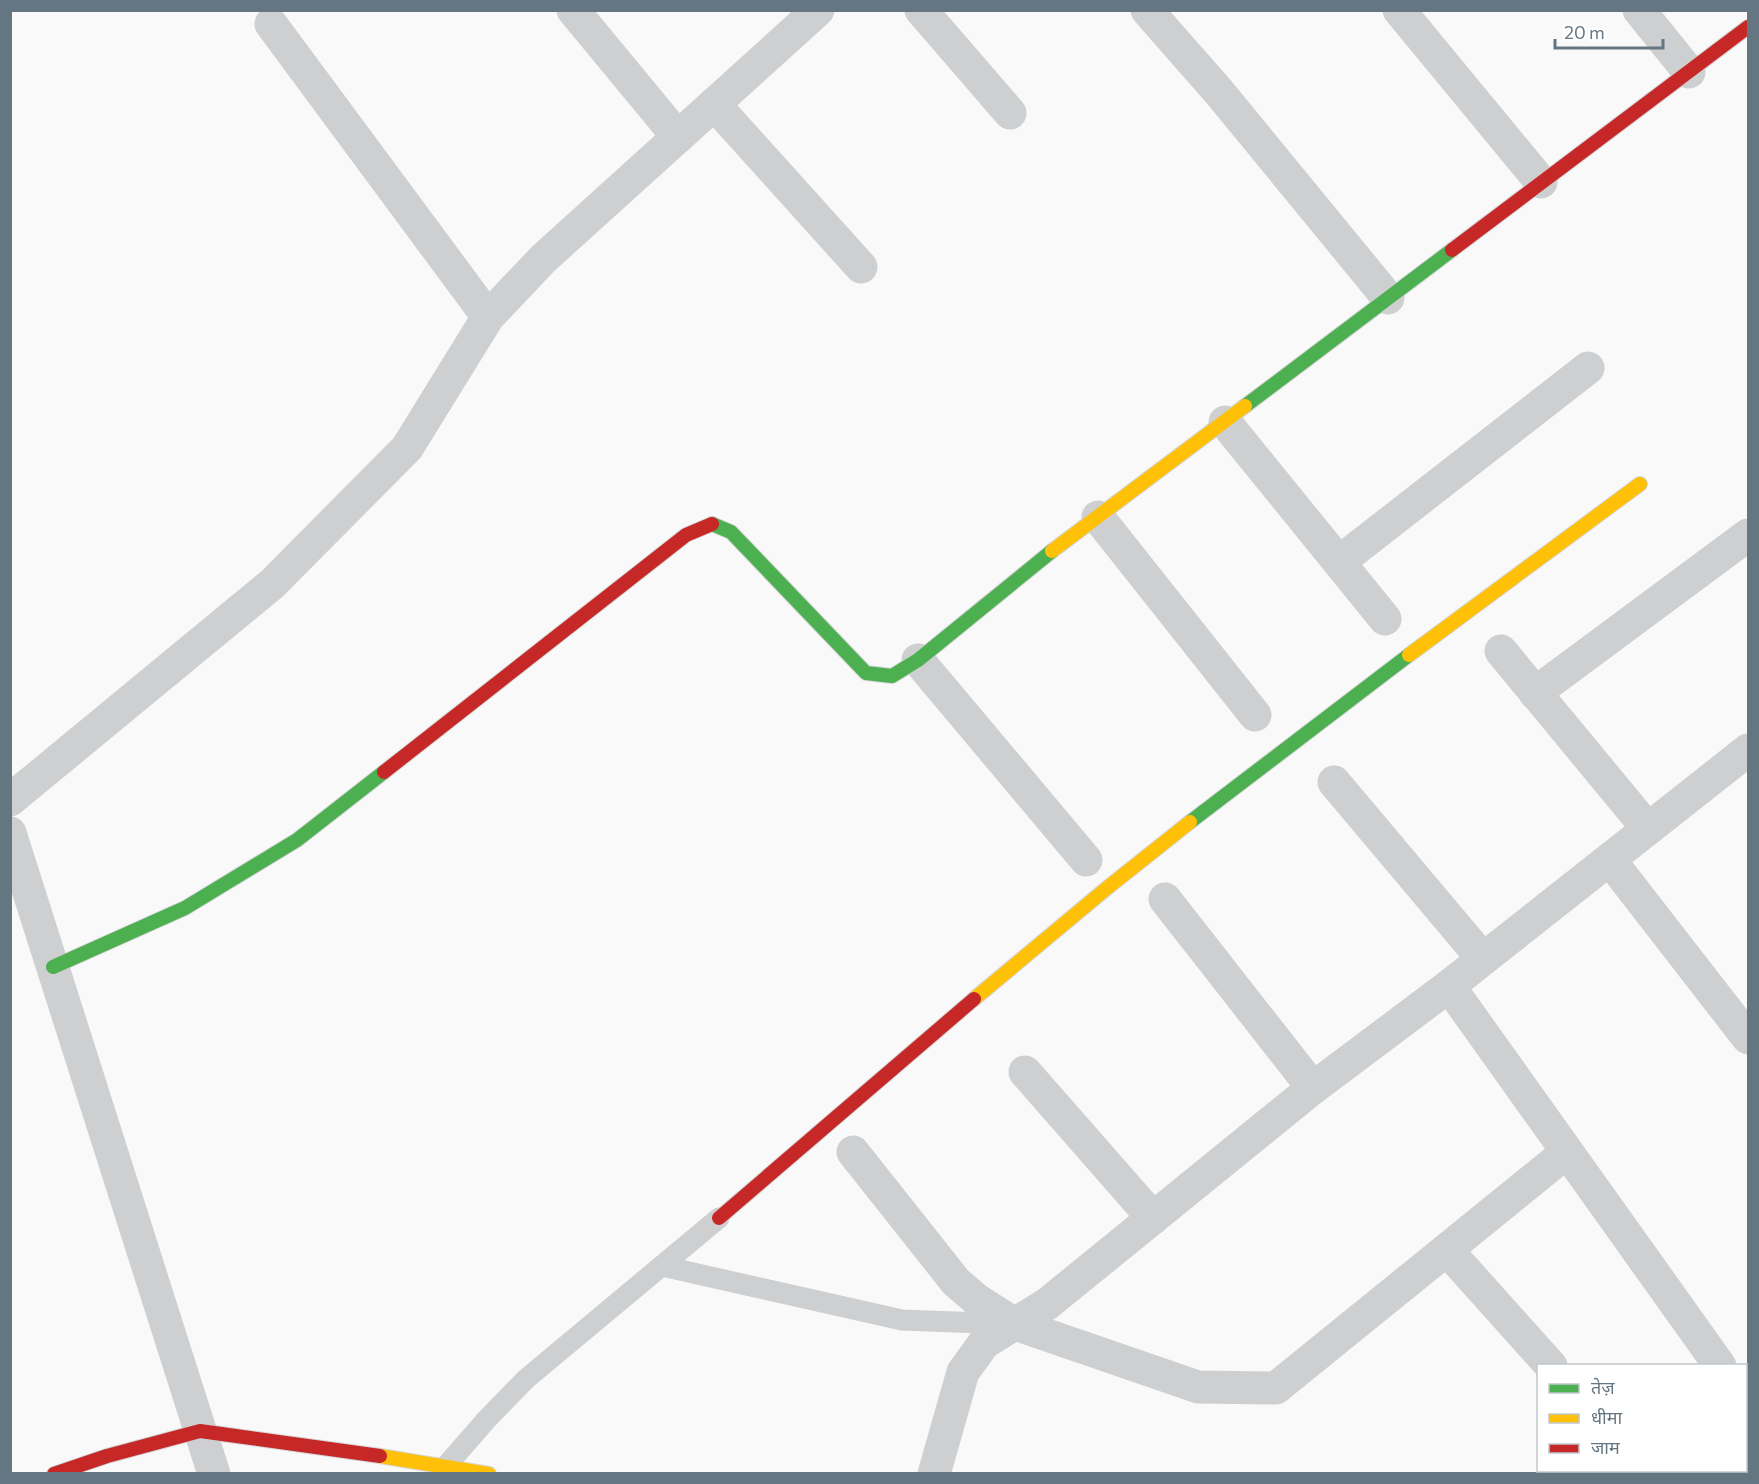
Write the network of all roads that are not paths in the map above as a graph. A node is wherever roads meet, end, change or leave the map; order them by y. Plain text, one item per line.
1 (573, 10) edge
2 (921, 10) edge
3 (1147, 10) edge
4 (1399, 10) edge
5 (1639, 10) edge
6 (797, 17) edge
7 (271, 24) dead end
8 (1749, 27) edge
9 (1689, 72) junction
10 (714, 104) junction
11 (1010, 113) dead end
12 (678, 137) junction
13 (1541, 182) junction
14 (861, 267) dead end
15 (1388, 298) junction
16 (488, 316) junction
17 (1588, 368) dead end
18 (1225, 422) junction
19 (1640, 484) dead end
20 (1098, 517) junction
21 (1749, 535) edge
22 (1338, 562) junction
23 (1385, 619) dead end
24 (1500, 651) dead end
25 (918, 660) junction
26 (1535, 693) junction
27 (1255, 715) dead end
28 (1749, 750) edge
29 (1334, 782) dead end
30 (10, 800) edge
31 (1648, 829) junction
32 (10, 833) edge
33 (1086, 860) dead end
34 (1610, 860) junction
35 (1165, 899) dead end
36 (1483, 960) junction
37 (53, 967) junction
38 (1449, 986) junction
39 (1749, 1038) edge
40 (1025, 1072) dead end
41 (1313, 1088) junction
42 (853, 1152) dead end
43 (1567, 1152) junction
44 (719, 1218) joint
45 (1153, 1218) junction
46 (1447, 1250) junction
47 (662, 1266) junction
48 (1015, 1324) junction
49 (1550, 1364) edge
50 (1719, 1364) edge
51 (200, 1431) junction
52 (443, 1470) edge
53 (54, 1473) edge
54 (214, 1473) edge
55 (489, 1473) edge
56 (934, 1473) edge

1 - 12 street
2 - 11 street
3 - 15 street
4 - 13 street
5 - 9 street
6 - 10 street
7 - 16 street
8 - 9 street
9 - 13 street
10 - 12 street
10 - 14 street
12 - 16 street
13 - 15 street
15 - 18 street
16 - 30 street
17 - 22 street
18 - 20 street
18 - 22 street
19 - 44 street
20 - 25 street
20 - 27 street
21 - 26 street
22 - 23 street
24 - 26 street
25 - 33 street
25 - 37 street
26 - 31 street
28 - 31 street
29 - 36 street
31 - 34 street
32 - 37 street
34 - 36 street
34 - 39 street
35 - 41 street
36 - 38 street
37 - 51 street
38 - 41 street
38 - 43 street
40 - 45 street
41 - 45 street
42 - 48 street
43 - 46 street
43 - 50 street
44 - 47 lane
45 - 48 street
46 - 48 street
46 - 49 street
47 - 48 lane
47 - 52 lane
48 - 56 street
51 - 52 street
51 - 53 street
51 - 54 street
52 - 55 street

